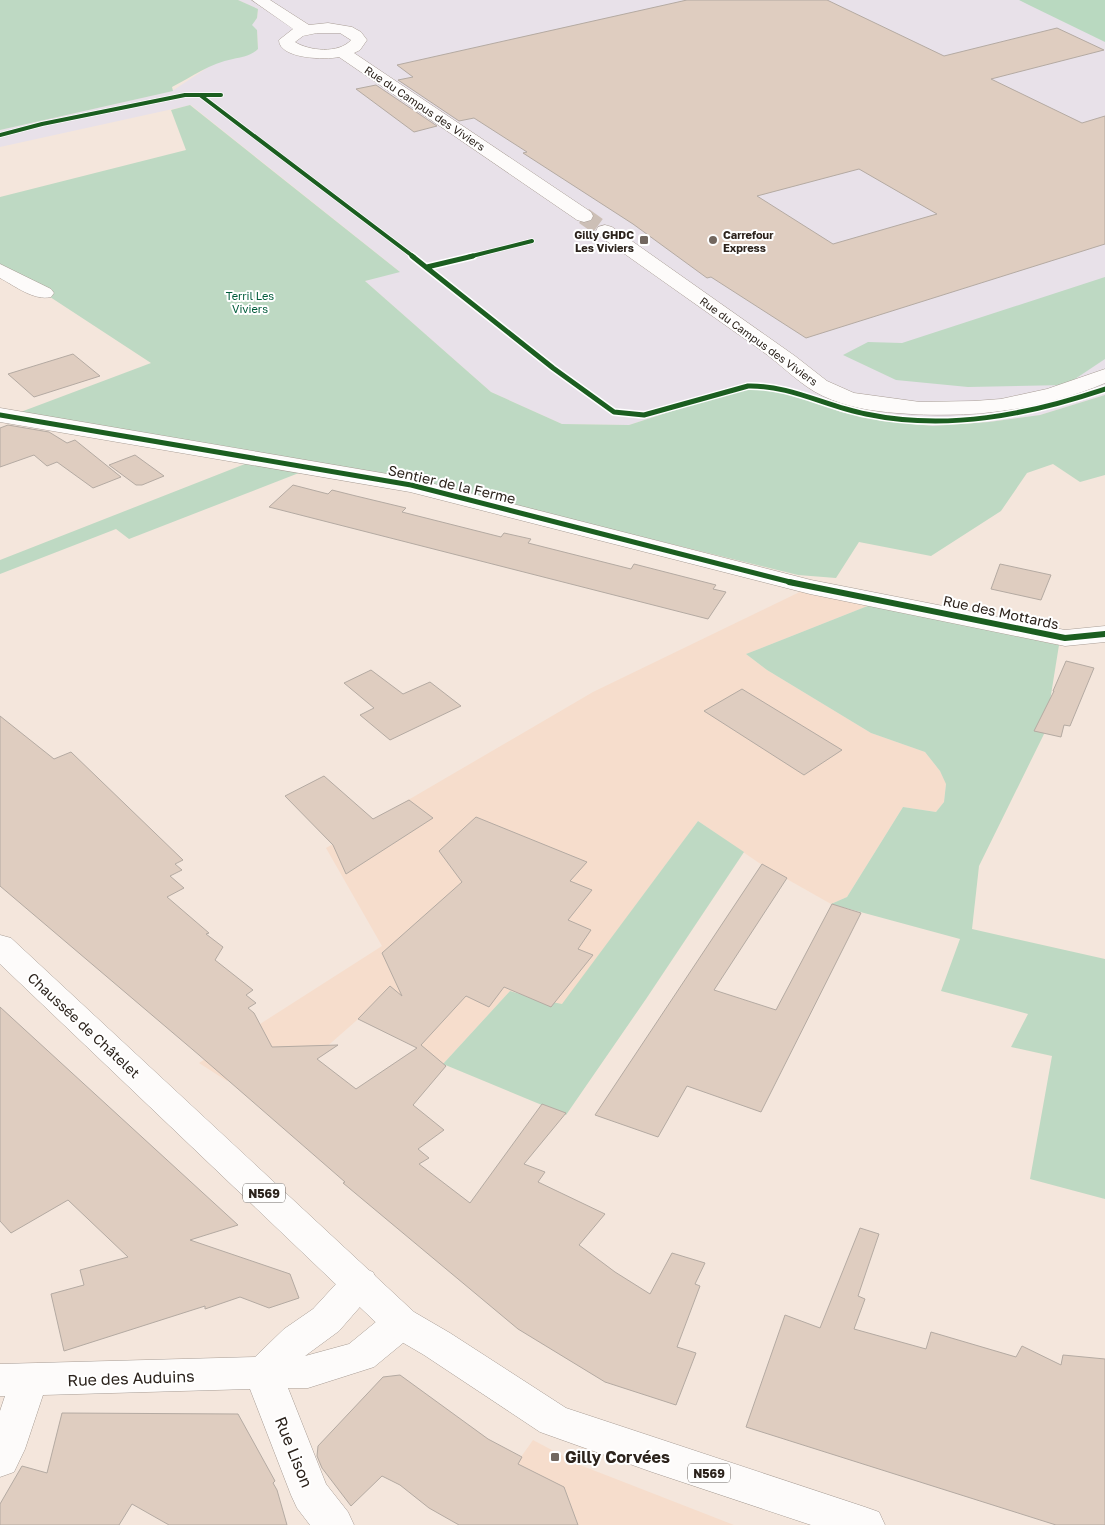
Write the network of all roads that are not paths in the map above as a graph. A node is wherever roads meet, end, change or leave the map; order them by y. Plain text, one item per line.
1 (260, 0) edge
2 (306, 30) junction
3 (341, 51) junction
4 (584, 216) tunnel mouth
5 (605, 231) tunnel mouth
6 (0, 270) edge
7 (44, 293) dead end
8 (1105, 375) edge
9 (0, 415) edge
10 (892, 602) joint
11 (1105, 634) edge
12 (0, 946) edge
13 (360, 1282) junction
14 (401, 1323) junction
15 (263, 1374) junction
16 (15, 1380) edge
17 (0, 1460) edge
18 (334, 1525) edge
19 (865, 1525) edge

1 - 2 street
2 - 3 street
2 - 3 street
3 - 4 street, Rue du Campus des Viviers
5 - 8 street, Rue du Campus des Viviers
6 - 7 street
9 - 10 street, Sentier de la Ferme
10 - 11 street, Rue des Mottards
12 - 13 street, Chaussée de Châtelet / N569
13 - 14 street, N569
13 - 15 street
14 - 15 street, Rue des Auduins
14 - 19 street, N569
15 - 16 street, Rue des Auduins
15 - 18 street, Rue Lison
16 - 17 street

